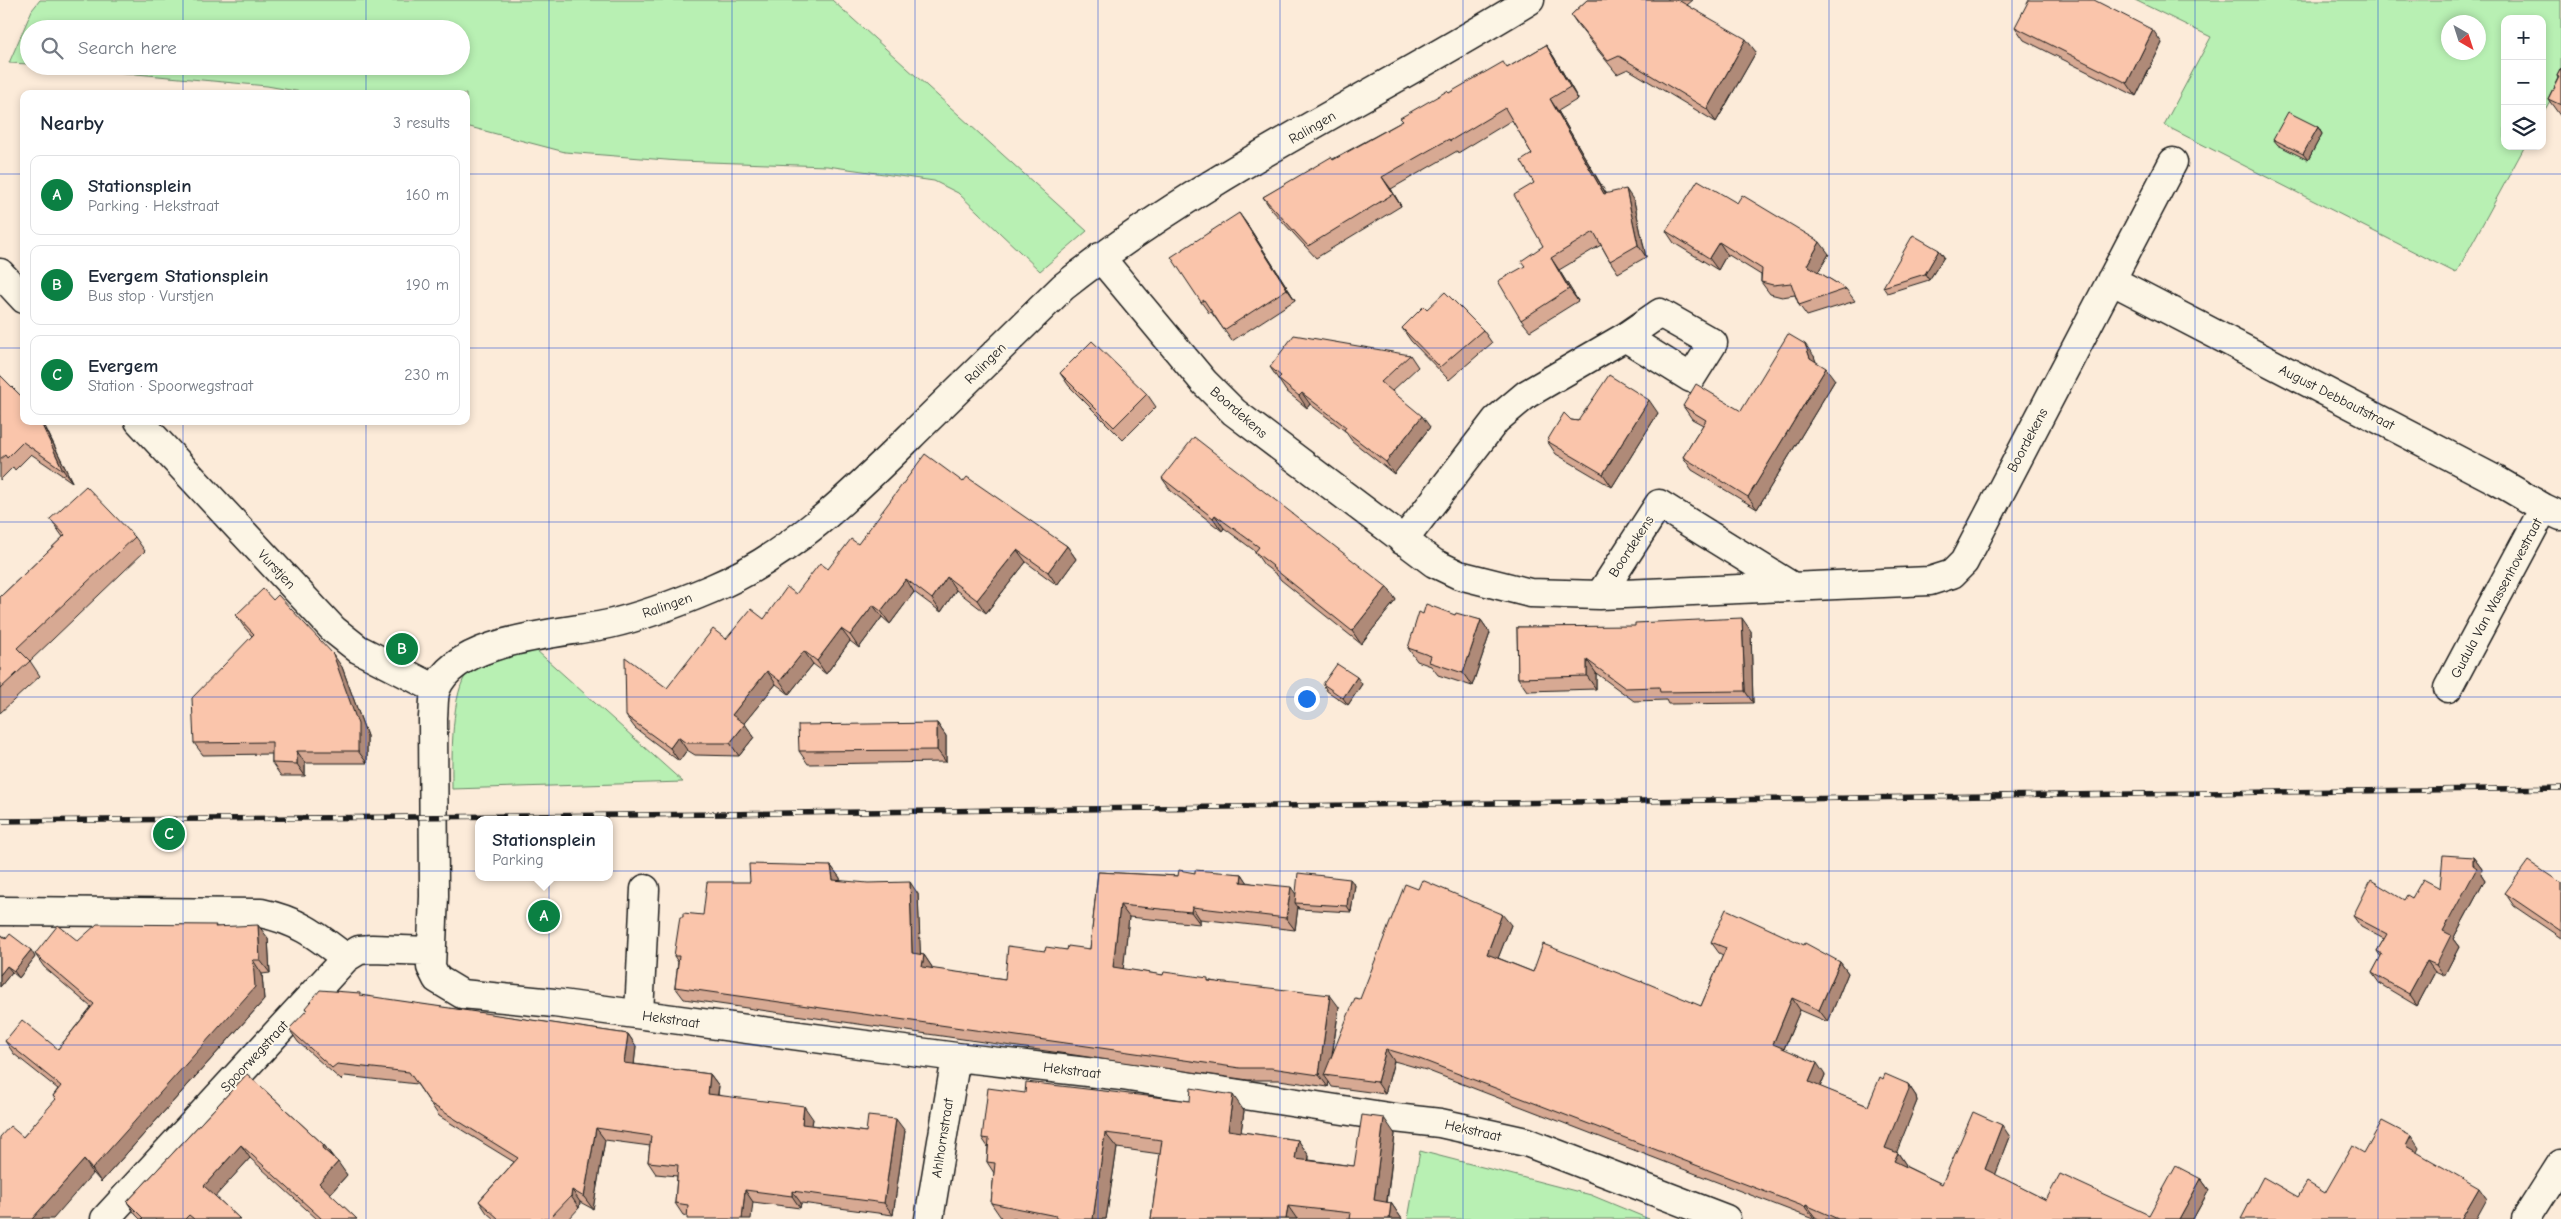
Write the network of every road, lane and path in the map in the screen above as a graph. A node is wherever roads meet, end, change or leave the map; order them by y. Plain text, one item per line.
1 (1530, 0) edge
2 (2173, 162) dead end
3 (1100, 257) junction
4 (0, 273) edge
5 (2111, 280) junction
6 (20, 295) edge
7 (1625, 337) dead end
8 (143, 425) edge
9 (2552, 512) edge
10 (1403, 541) junction
11 (1793, 587) junction
12 (1600, 595) junction
13 (2448, 688) dead end
14 (436, 689) junction
15 (645, 889) dead end
16 (0, 911) edge
17 (431, 951) junction
18 (346, 958) junction
19 (639, 1014) junction
20 (956, 1057) junction
21 (2561, 1164) edge
22 (105, 1219) edge
23 (929, 1219) edge
24 (1726, 1219) edge
25 (2526, 1219) edge

1 - 3 street, Ralingen
2 - 5 street, Boordekens
3 - 10 street, Boordekens
3 - 14 street, Ralingen
4 - 6 street
5 - 9 street, August Debbautstraat
5 - 11 street, Boordekens
7 - 10 street
8 - 14 street, Vurstjen
9 - 13 street, Gudula Van Wassenhovestraat
10 - 12 street, Boordekens
11 - 12 street, Boordekens
11 - 12 street, Boordekens
14 - 17 street, Hekstraat
15 - 19 street
16 - 18 street
17 - 18 street, Spoorwegstraat
17 - 19 street, Hekstraat
18 - 22 street, Spoorwegstraat
19 - 20 street, Hekstraat
20 - 23 street, Ahlhornstraat
20 - 24 street, Hekstraat
21 - 25 street

